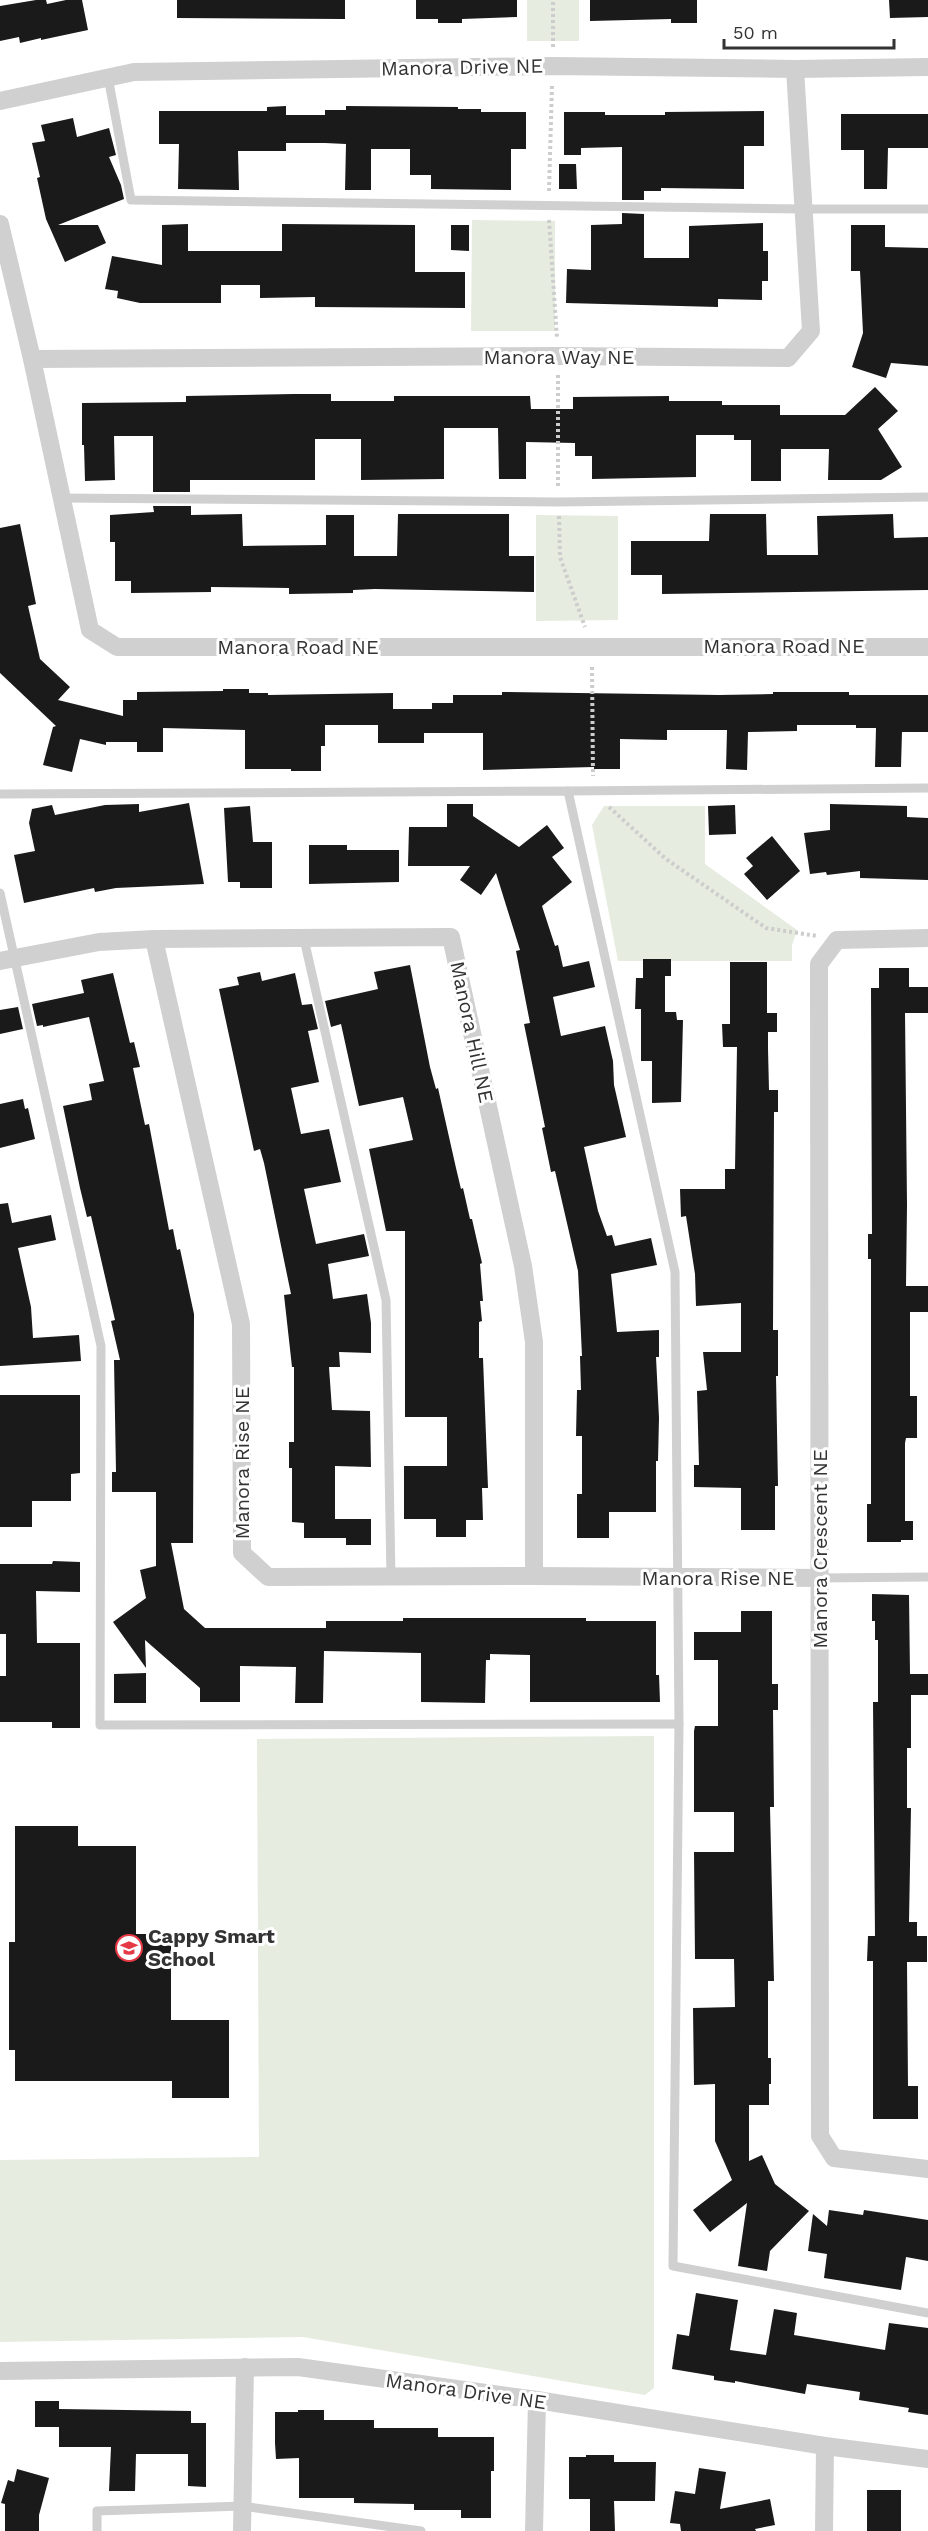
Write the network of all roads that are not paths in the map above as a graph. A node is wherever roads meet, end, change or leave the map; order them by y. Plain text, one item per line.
1 (928, 67) edge
2 (795, 69) junction
3 (108, 77) junction
4 (0, 101) edge
5 (928, 209) edge
6 (802, 210) junction
7 (0, 224) edge
8 (32, 359) junction
9 (928, 497) edge
10 (60, 498) junction
11 (928, 647) edge
12 (928, 788) edge
13 (568, 791) junction
14 (0, 794) edge
15 (0, 893) edge
16 (928, 938) edge
17 (154, 939) junction
18 (304, 939) junction
19 (7, 959) edge
20 (534, 1576) junction
21 (928, 1577) edge
22 (392, 1578) junction
23 (678, 1578) junction
24 (820, 1578) junction
25 (679, 1724) junction
26 (928, 2169) edge
27 (928, 2313) edge
28 (245, 2367) junction
29 (0, 2371) edge
30 (537, 2400) junction
31 (825, 2446) junction
32 (928, 2459) edge
33 (242, 2506) junction
34 (382, 2528) edge
35 (98, 2531) edge
36 (242, 2531) edge
37 (421, 2531) edge
38 (534, 2531) edge
39 (824, 2531) edge

1 - 2 street, Manora Drive NE
2 - 3 street, Manora Drive NE
2 - 6 street, Manora Way NE
3 - 4 street, Manora Drive NE
3 - 6 lane
5 - 6 lane
6 - 8 street, Manora Way NE
7 - 8 street, Manora Road NE
8 - 10 street, Manora Road NE
9 - 10 lane
10 - 11 street, Manora Road NE
12 - 13 lane
13 - 14 lane
13 - 23 lane
15 - 19 lane
16 - 24 street, Manora Crescent NE
17 - 18 street, Manora Hill NE
17 - 19 street, Manora Hill NE
17 - 22 street, Manora Rise NE
18 - 20 street, Manora Hill NE
18 - 22 lane
19 - 25 lane
20 - 22 street, Manora Rise NE
20 - 23 street, Manora Rise NE
21 - 24 lane
23 - 24 street, Manora Rise NE
23 - 25 lane
24 - 26 street, Manora Crescent NE
25 - 27 lane
28 - 29 street, Manora Drive NE
28 - 30 street, Manora Drive NE
28 - 33 street
30 - 31 street, Manora Drive NE
30 - 38 street
31 - 32 street, Manora Drive NE
31 - 39 street
33 - 34 lane
33 - 35 lane
33 - 36 street
34 - 37 lane

